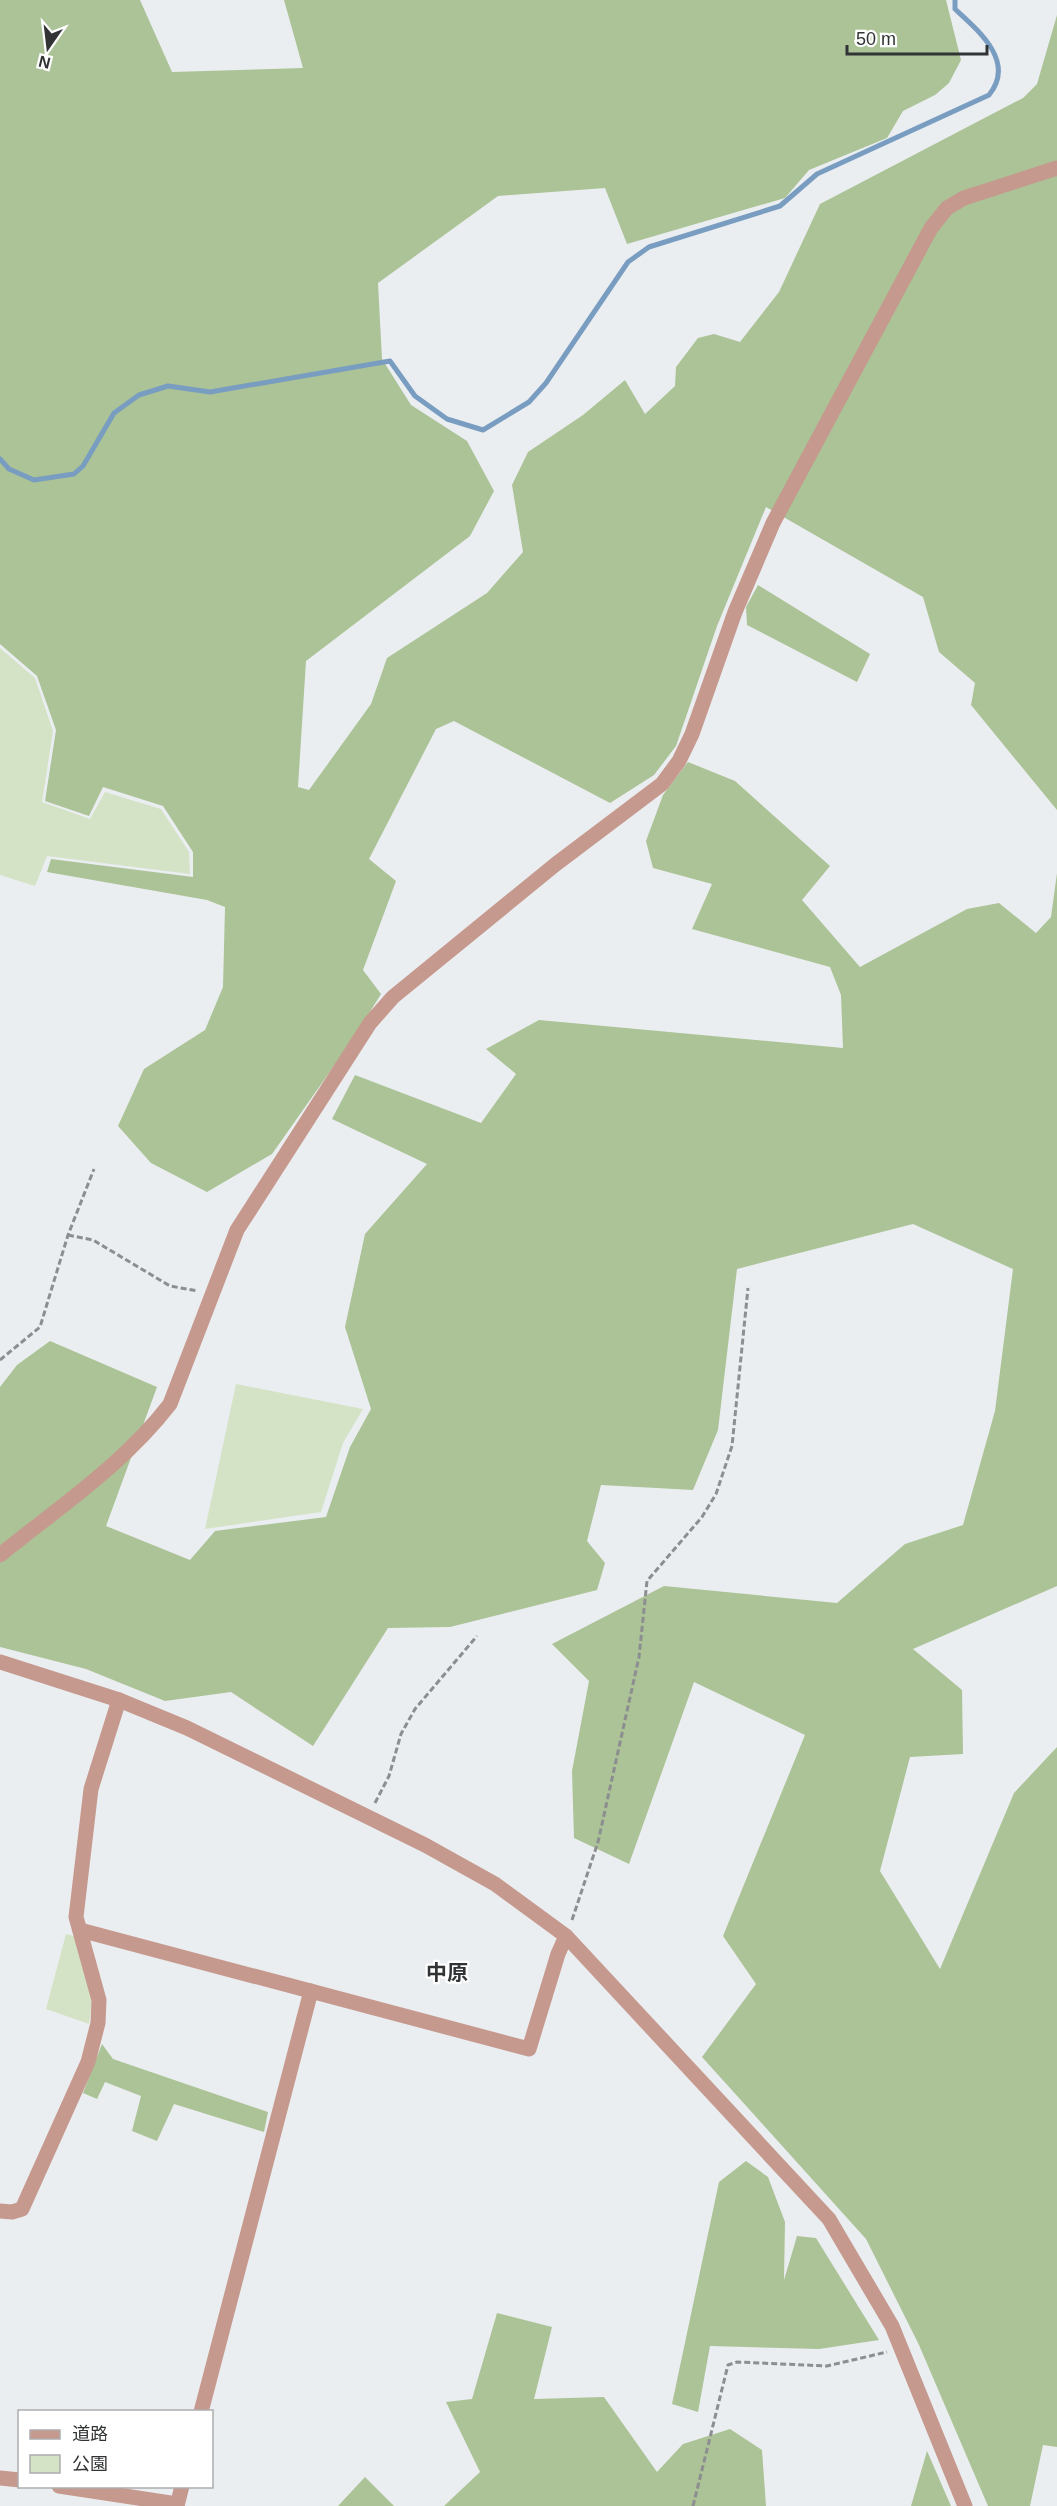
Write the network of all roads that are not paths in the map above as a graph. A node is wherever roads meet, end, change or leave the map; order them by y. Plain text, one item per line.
1 (1057, 168) edge
2 (0, 1555) edge
3 (0, 1662) edge
4 (119, 1700) junction
5 (80, 1930) junction
6 (566, 1936) junction
7 (311, 1991) junction
8 (0, 2211) edge
9 (202, 2410) edge
10 (0, 2478) edge
11 (18, 2481) edge
12 (66, 2488) edge
13 (182, 2488) edge
14 (177, 2505) edge
15 (965, 2506) edge

1 - 2 street
3 - 4 street
4 - 5 street
4 - 6 street
5 - 7 street
5 - 8 street
6 - 7 street
6 - 15 street
7 - 9 street
10 - 11 street
12 - 14 street
13 - 14 street

